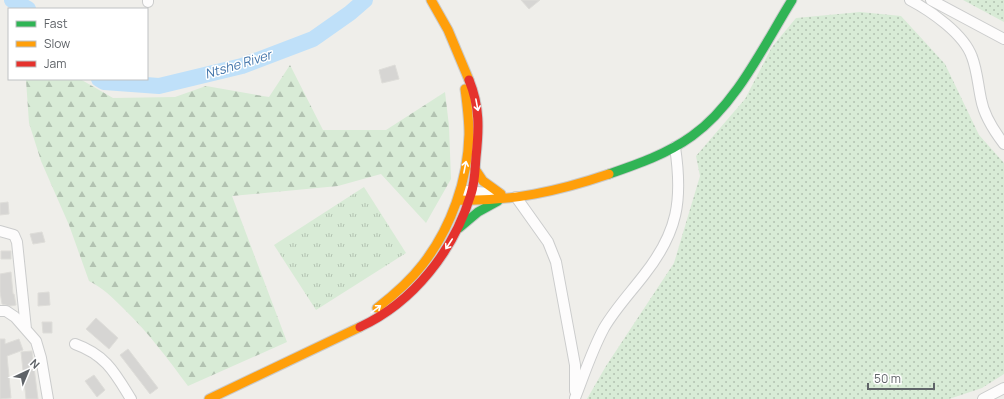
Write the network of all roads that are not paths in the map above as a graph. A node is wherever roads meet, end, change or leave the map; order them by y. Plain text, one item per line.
1 (431, 0) edge
2 (792, 0) edge
3 (910, 0) edge
4 (931, 0) edge
5 (1004, 39) edge
6 (463, 69) junction
7 (1004, 144) edge
8 (675, 147) junction
9 (475, 168) junction
10 (459, 195) junction
11 (470, 196) junction
12 (501, 197) junction
13 (514, 197) junction
14 (458, 229) junction
15 (0, 231) edge
16 (0, 311) edge
17 (26, 329) junction
18 (333, 340) junction
19 (76, 344) dead end
20 (1004, 388) edge
21 (48, 399) edge
22 (131, 399) edge
23 (209, 399) edge
24 (574, 399) edge
25 (983, 399) edge

1 - 6 street
2 - 8 street
3 - 7 street
4 - 5 street
6 -> 9 street
10 -> 6 street
8 - 13 street
8 - 24 street
9 - 11 street
9 - 12 street
10 - 11 street
18 -> 10 street
11 - 12 street
11 - 14 street
12 - 13 street
12 - 14 street
13 - 24 street
14 -> 18 street
15 - 17 street
16 - 17 street
17 - 21 street
18 - 23 street
19 - 22 street
20 - 25 street

